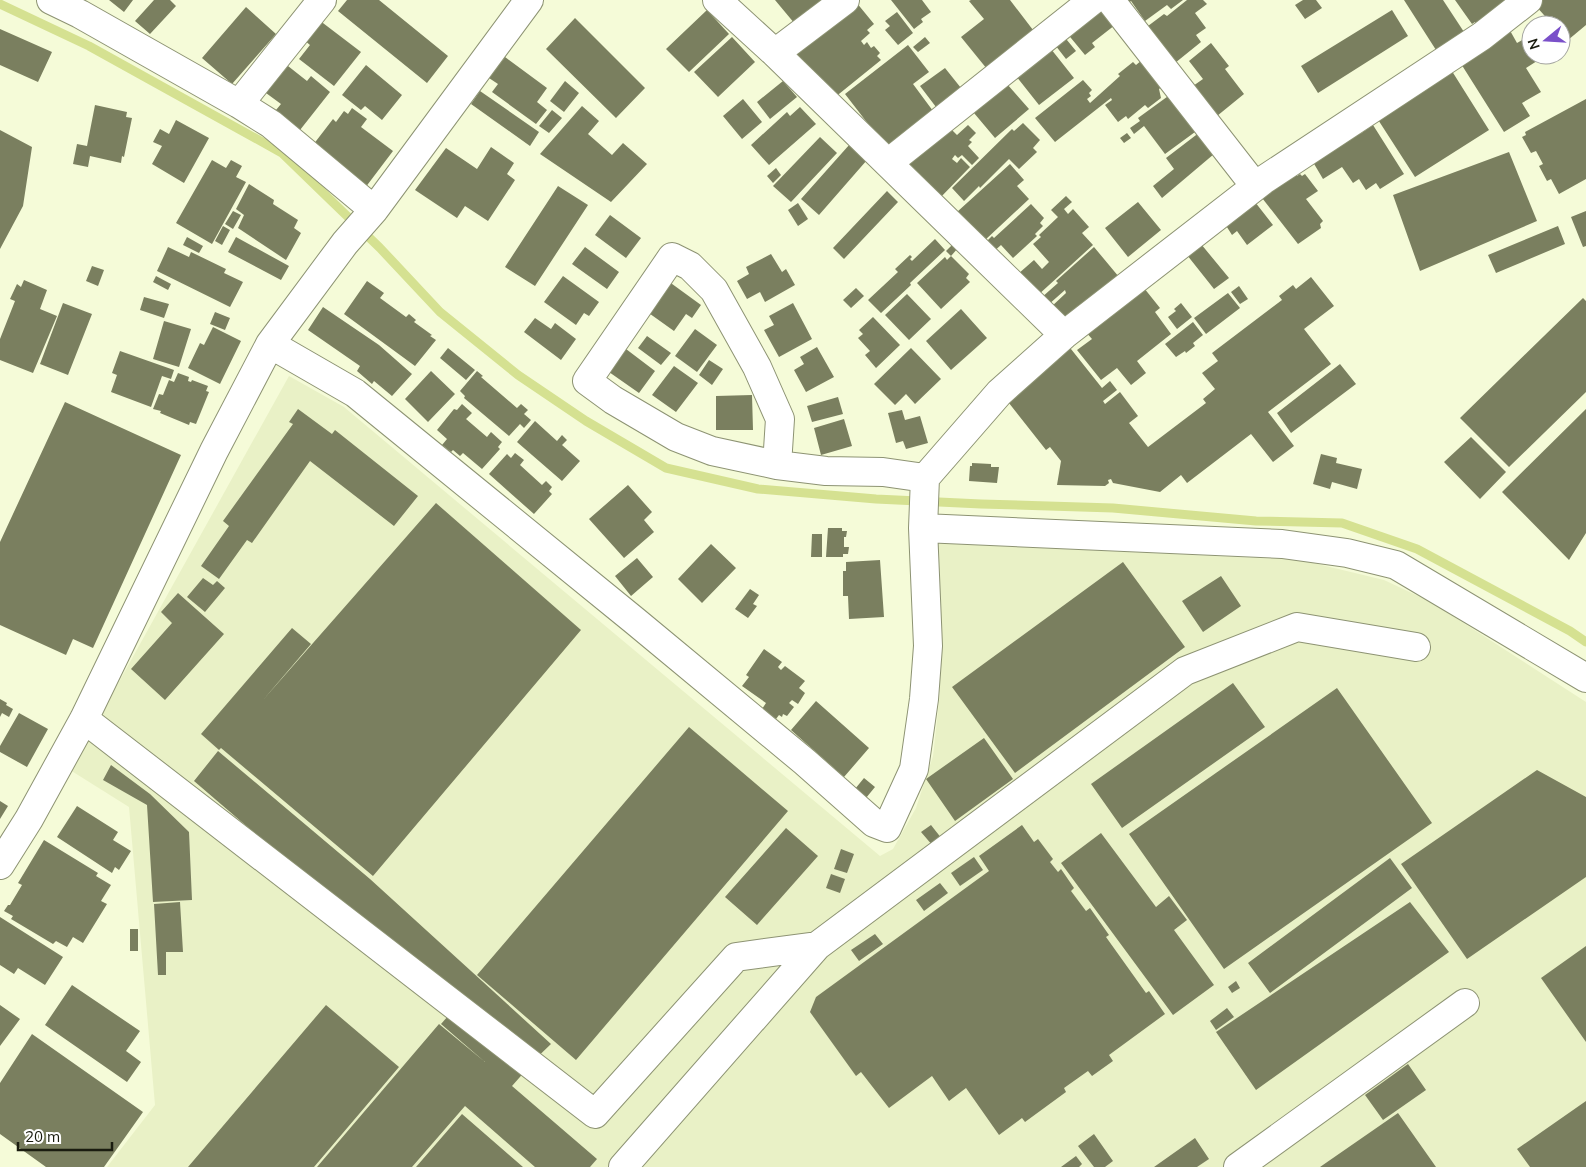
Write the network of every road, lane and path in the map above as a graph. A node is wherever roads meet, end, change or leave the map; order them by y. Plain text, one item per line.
1 (51, 0) edge
2 (322, 0) edge
3 (529, 0) edge
4 (717, 0) edge
5 (845, 0) edge
6 (1093, 0) edge
7 (1110, 0) edge
8 (1528, 0) edge
9 (775, 53) junction
10 (239, 104) junction
11 (888, 163) junction
12 (1255, 186) junction
13 (370, 214) junction
14 (1064, 335) junction
15 (270, 344) junction
16 (777, 465) junction
17 (925, 478) junction
18 (923, 528) junction
19 (1416, 646) dead end
20 (1586, 678) edge
21 (84, 719) junction
22 (0, 865) edge
23 (817, 946) junction
24 (1465, 1003) dead end
25 (623, 1167) edge
26 (1238, 1167) edge

1 - 10 street
2 - 10 street
3 - 13 street
4 - 9 street
5 - 9 street
6 - 11 street
7 - 12 street
8 - 12 street
9 - 11 street
10 - 13 street
11 - 14 street
12 - 14 street
13 - 15 street
14 - 17 street
15 - 18 street
15 - 21 street
16 - 16 street
16 - 17 street
17 - 18 street
18 - 20 street
19 - 23 street
21 - 22 street
21 - 23 street
23 - 25 street
24 - 26 street

